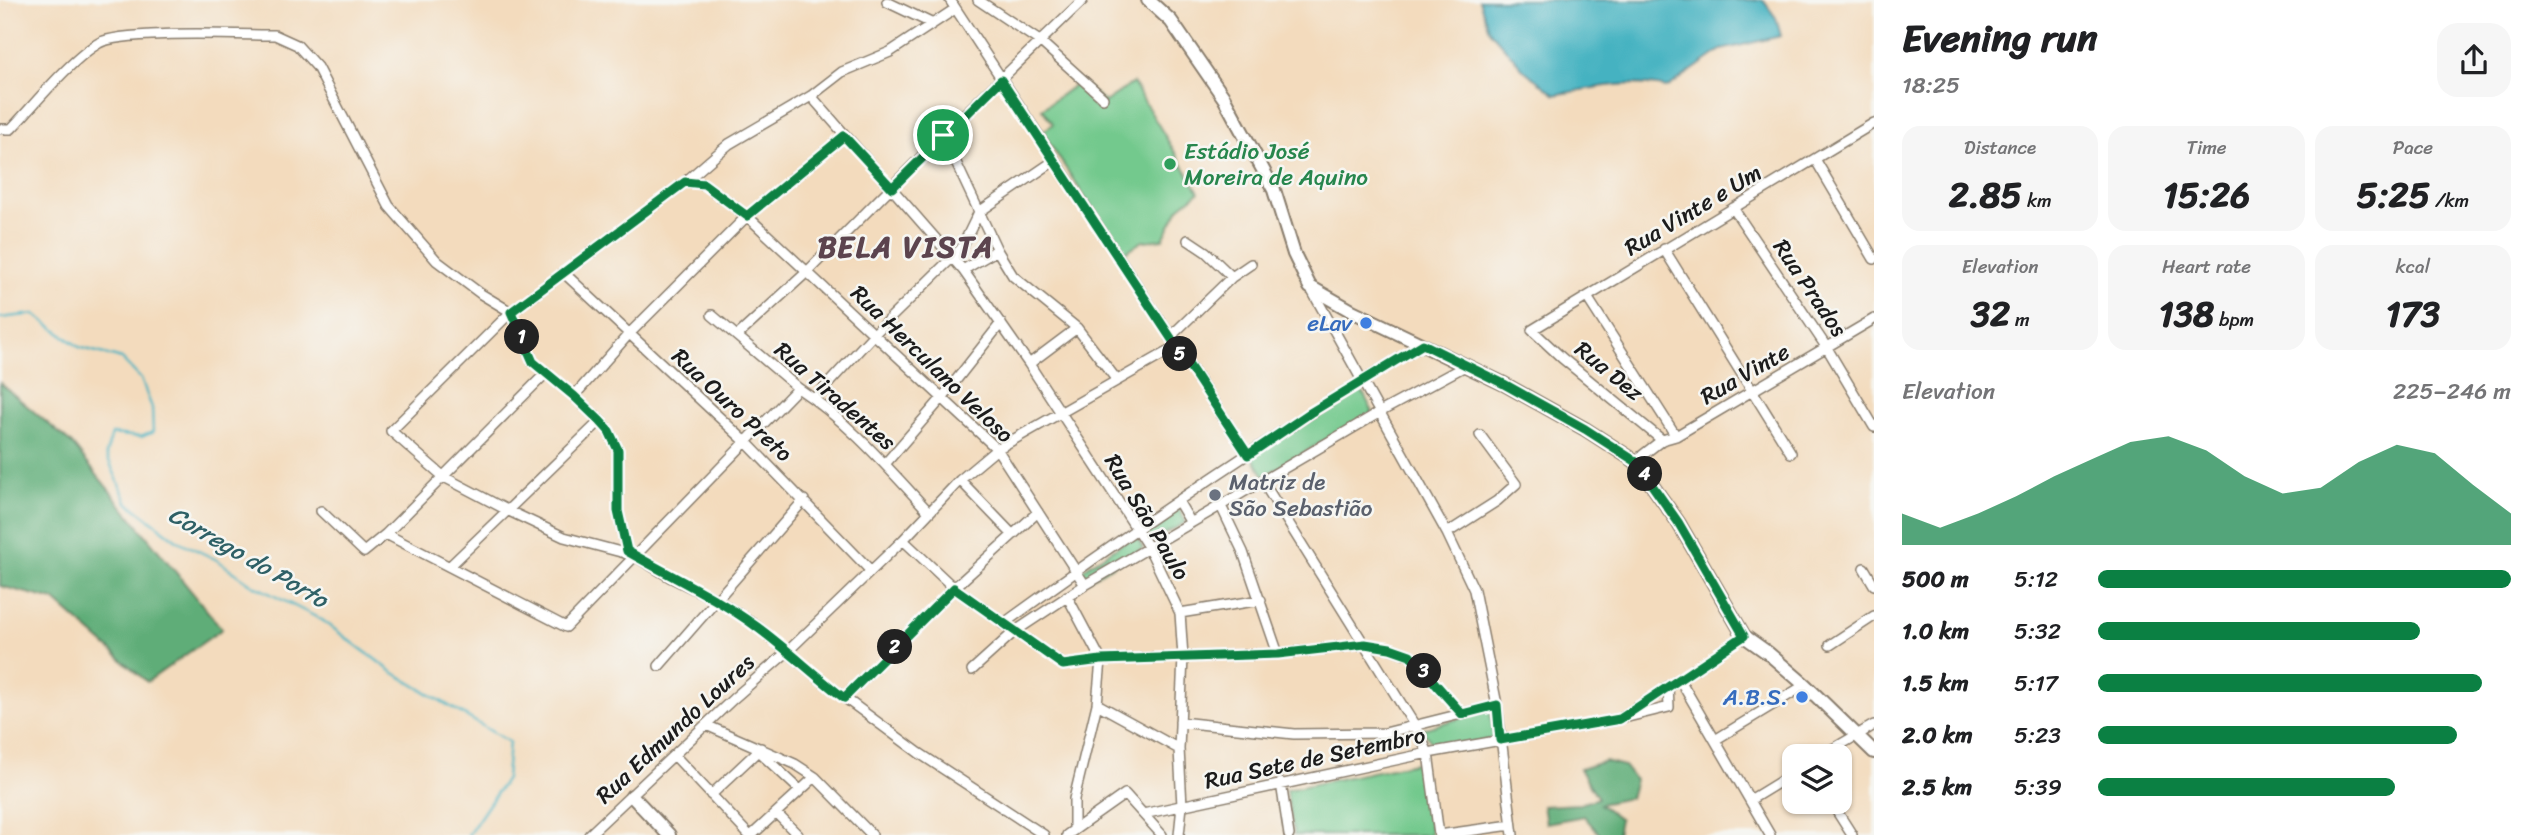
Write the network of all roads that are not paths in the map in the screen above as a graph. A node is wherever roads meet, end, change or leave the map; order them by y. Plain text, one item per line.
1 (950, 0) edge
2 (978, 0) edge
3 (1083, 0) edge
4 (1149, 0) edge
5 (887, 2) dead end
6 (955, 9) junction
7 (931, 23) junction
8 (1041, 42) junction
9 (1001, 80) junction
10 (811, 96) junction
11 (1103, 98) dead end
12 (1874, 122) edge
13 (0, 129) edge
14 (943, 135) junction
15 (844, 136) junction
16 (1815, 159) junction
17 (1054, 161) junction
18 (685, 182) junction
19 (892, 188) junction
20 (1733, 208) junction
21 (979, 212) junction
22 (747, 216) junction
23 (1188, 240) dead end
24 (1664, 249) junction
25 (997, 250) junction
26 (953, 258) junction
27 (1874, 259) edge
28 (1251, 264) dead end
29 (963, 270) junction
30 (807, 272) junction
31 (564, 273) junction
32 (1232, 277) junction
33 (1310, 287) junction
34 (1587, 297) junction
35 (511, 312) junction
36 (712, 315) dead end
37 (1874, 319) edge
38 (1001, 323) junction
39 (1077, 328) junction
40 (1532, 330) joint
41 (874, 334) junction
42 (628, 335) junction
43 (737, 336) junction
44 (1170, 337) junction
45 (1423, 344) junction
46 (1176, 346) junction
47 (1827, 348) junction
48 (1029, 364) junction
49 (1467, 365) junction
50 (545, 374) junction
51 (1116, 379) junction
52 (1362, 381) junction
53 (798, 388) junction
54 (1754, 392) junction
55 (574, 396) junction
56 (942, 398) junction
57 (814, 399) junction
58 (1380, 412) junction
59 (1060, 414) junction
60 (600, 421) junction
61 (1874, 427) edge
62 (1480, 435) dead end
63 (1676, 436) junction
64 (1662, 440) junction
65 (747, 443) junction
66 (997, 449) junction
67 (1791, 453) dead end
68 (1248, 455) junction
69 (1635, 461) junction
70 (885, 464) junction
71 (444, 477) junction
72 (960, 480) junction
73 (1263, 482) junction
74 (804, 500) junction
75 (1178, 501) junction
76 (1221, 506) junction
77 (507, 510) junction
78 (321, 511) dead end
79 (929, 512) junction
80 (1038, 512) junction
81 (1191, 523) junction
82 (1137, 530) junction
83 (1447, 533) junction
84 (386, 534) junction
85 (1012, 534) junction
86 (903, 540) junction
87 (1149, 548) junction
88 (636, 556) junction
89 (450, 566) junction
90 (1864, 568) dead end
91 (870, 570) junction
92 (1076, 571) junction
93 (1085, 584) junction
94 (1874, 585) edge
95 (954, 588) junction
96 (1067, 596) junction
97 (717, 600) junction
98 (1261, 600) junction
99 (1180, 613) junction
100 (1874, 617) edge
101 (1003, 624) junction
102 (1014, 632) junction
103 (1744, 636) junction
104 (1365, 644) junction
105 (1830, 645) dead end
106 (787, 652) junction
107 (1278, 654) junction
108 (1183, 657) junction
109 (1101, 660) junction
110 (659, 666) dead end
111 (972, 670) dead end
112 (1680, 680) junction
113 (1805, 685) junction
114 (1668, 686) junction
115 (844, 698) junction
116 (1097, 704) junction
117 (1497, 705) junction
118 (1462, 714) junction
119 (1620, 719) junction
120 (1180, 722) junction
121 (706, 725) junction
122 (1874, 725) edge
123 (1415, 726) junction
124 (1858, 735) junction
125 (1500, 740) junction
126 (1714, 740) junction
127 (1842, 744) edge
128 (1179, 749) junction
129 (759, 750) junction
130 (1874, 752) edge
131 (1428, 753) junction
132 (674, 755) junction
133 (815, 778) junction
134 (1782, 780) edge
135 (1281, 783) junction
136 (800, 790) junction
137 (711, 795) junction
138 (632, 796) junction
139 (1750, 800) junction
140 (1182, 806) junction
141 (776, 813) junction
142 (1143, 814) junction
143 (1839, 814) edge
144 (1512, 830) edge
145 (1071, 832) edge
146 (592, 834) edge
147 (669, 835) edge
148 (751, 835) edge
149 (798, 835) edge
150 (872, 835) edge
151 (1044, 835) edge
152 (1162, 835) edge
153 (1179, 835) edge
154 (1289, 835) edge
155 (1439, 835) edge
156 (1770, 835) edge
157 (1852, 835) edge

1 - 6 street
2 - 8 street
3 - 8 street
4 - 33 main road
5 - 7 street
6 - 7 street
6 - 9 street
7 - 10 street
8 - 9 street
8 - 11 street
9 - 14 street
9 - 17 street
10 - 15 street, Rua São Paulo
10 - 18 street
12 - 16 street, Rua Vinte e Um
13 - 35 street
14 - 19 street
14 - 21 street
15 - 19 street, Rua São Paulo
15 - 22 street
16 - 20 street, Rua Vinte e Um
16 - 27 street
17 - 21 street
17 - 44 street
18 - 22 street, Rua Herculano Veloso
18 - 31 street
19 - 26 street, Rua São Paulo
19 - 30 street
20 - 24 street, Rua Vinte e Um
20 - 47 street, Rua Prados
21 - 25 street
21 - 26 street
22 - 30 street, Rua Herculano Veloso
22 - 42 street
23 - 32 street
24 - 34 street, Rua Vinte e Um
24 - 54 street
25 - 29 street
25 - 39 street
26 - 29 street, Rua São Paulo
26 - 41 street
28 - 32 street
29 - 38 street, Rua São Paulo
30 - 41 street, Rua Herculano Veloso
30 - 43 street
31 - 35 street
31 - 42 street, Rua Ouro Preto
32 - 44 street
33 - 45 main road
33 - 52 street
34 - 40 street, Rua Vinte e Um
34 - 63 street
35 - 50 street
35 - 71 street
36 - 43 street, Rua Tiradentes
37 - 47 street, Rua Vinte
38 - 48 street, Rua São Paulo
38 - 56 street
39 - 48 street
39 - 51 street
40 - 64 street, Rua Dez
41 - 56 street, Rua Herculano Veloso
41 - 57 street
42 - 55 street
42 - 65 street, Rua Ouro Preto
43 - 53 street, Rua Tiradentes
44 - 46 street
45 - 49 main road
45 - 52 street
46 - 51 street, Rua Edmundo Loures
46 - 68 street
47 - 54 street, Rua Vinte
47 - 61 street, Rua Prados
48 - 59 street, Rua São Paulo
49 - 58 street
49 - 69 main road
50 - 55 street
50 - 71 street
51 - 59 street, Rua Edmundo Loures
52 - 58 street
52 - 68 street
53 - 57 street, Rua Tiradentes
53 - 65 street
54 - 63 street, Rua Vinte
54 - 67 street
55 - 60 street
56 - 66 street, Rua Herculano Veloso
56 - 70 street
57 - 70 street, Rua Tiradentes
58 - 73 street
58 - 83 street
59 - 66 street, Rua Edmundo Loures
59 - 82 street, Rua São Paulo
60 - 77 street
60 - 88 street
62 - 83 street
63 - 64 street, Rua Vinte
64 - 69 street, Rua Vinte
65 - 74 street, Rua Ouro Preto
65 - 88 street
66 - 72 street, Rua Edmundo Loures
66 - 80 street, Rua Herculano Veloso
68 - 75 street
69 - 103 main road
70 - 79 street, Rua Tiradentes
71 - 77 street
71 - 84 street
72 - 79 street, Rua Edmundo Loures
72 - 85 street
73 - 76 street
73 - 104 street
74 - 91 street, Rua Ouro Preto
74 - 97 street
75 - 81 street
75 - 82 street
76 - 81 street
76 - 98 street
77 - 88 street
77 - 89 street
78 - 84 street
79 - 86 street, Rua Edmundo Loures
80 - 85 street
80 - 92 street, Rua Herculano Veloso
81 - 87 street
82 - 87 street, Rua São Paulo
82 - 92 street
83 - 117 street
84 - 89 street
85 - 95 street
86 - 91 street, Rua Edmundo Loures
86 - 95 street
87 - 93 street
87 - 99 street, Rua São Paulo
88 - 89 street
88 - 97 street
90 - 94 street
91 - 106 street, Rua Edmundo Loures
92 - 93 street, Rua Herculano Veloso
92 - 101 street
93 - 96 street
95 - 101 street
95 - 115 street
96 - 102 street
96 - 109 street
97 - 106 street
97 - 110 street
98 - 99 street
98 - 107 street
99 - 108 street, Rua São Paulo
100 - 105 street
101 - 102 street
102 - 109 street
102 - 111 street
103 - 112 street, Rua Sete de Setembro
103 - 113 main road
104 - 107 street
104 - 118 street
104 - 123 street
106 - 115 street
106 - 121 street, Rua Edmundo Loures
107 - 108 street
108 - 109 street
108 - 120 street, Rua São Paulo
109 - 116 street
112 - 114 street, Rua Sete de Setembro
112 - 126 street
113 - 124 main road
113 - 126 street
114 - 119 street, Rua Sete de Setembro
114 - 119 street, Rua Sete de Setembro
115 - 151 street
116 - 128 street
116 - 145 street
117 - 118 street
117 - 125 street
118 - 123 street
119 - 125 street, Rua Sete de Setembro
120 - 123 street
120 - 128 street, Rua São Paulo
121 - 129 street
121 - 132 street, Rua Edmundo Loures
122 - 124 street
123 - 131 street
124 - 127 street
124 - 130 main road
125 - 131 street, Rua Sete de Setembro
125 - 144 street
126 - 139 street
128 - 140 street, Rua São Paulo
129 - 133 street
129 - 136 street
129 - 137 street
131 - 135 street, Rua Sete de Setembro
131 - 155 street
132 - 137 street
132 - 138 street, Rua Edmundo Loures
133 - 136 street
133 - 150 street
134 - 139 street
135 - 140 street, Rua Sete de Setembro
135 - 154 street
136 - 141 street
137 - 148 street
138 - 146 street, Rua Edmundo Loures
138 - 147 main road
139 - 156 street
140 - 142 street, Rua Sete de Setembro
140 - 153 street, Rua São Paulo
141 - 148 street
141 - 149 street
142 - 145 street
142 - 152 street
143 - 157 street
144 - 155 street

